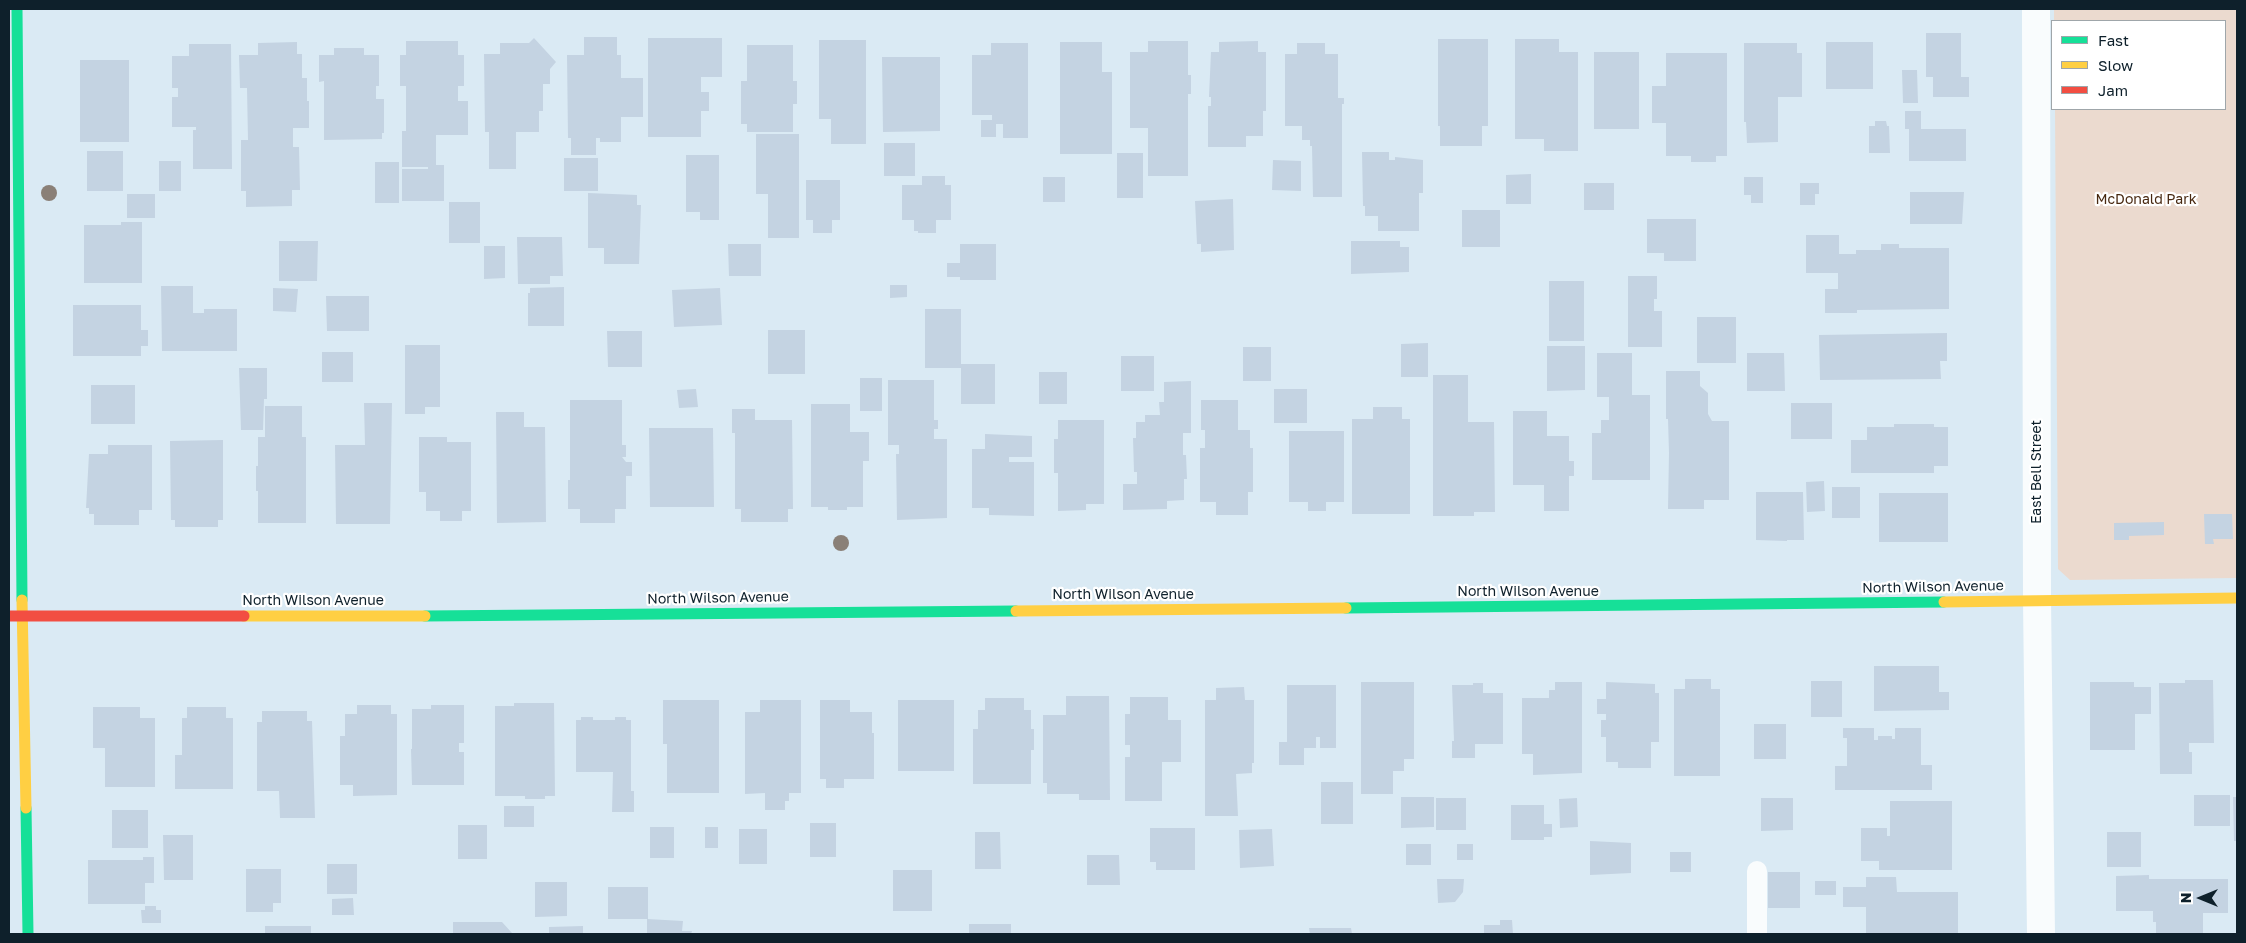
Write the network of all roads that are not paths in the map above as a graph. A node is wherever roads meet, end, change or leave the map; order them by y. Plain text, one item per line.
1 (17, 9) edge
2 (2036, 9) edge
3 (2237, 598) edge
4 (2037, 600) junction
5 (9, 616) edge
6 (22, 616) junction
7 (1757, 871) dead end
8 (28, 934) edge
9 (1757, 934) edge
10 (2041, 934) edge

1 - 6 street
2 - 4 street, East Bell Street
3 - 4 street, North Wilson Avenue
4 - 6 street, North Wilson Avenue
4 - 10 street, East Bell Street
5 - 6 street, North Wilson Avenue
6 - 8 street
7 - 9 lane

